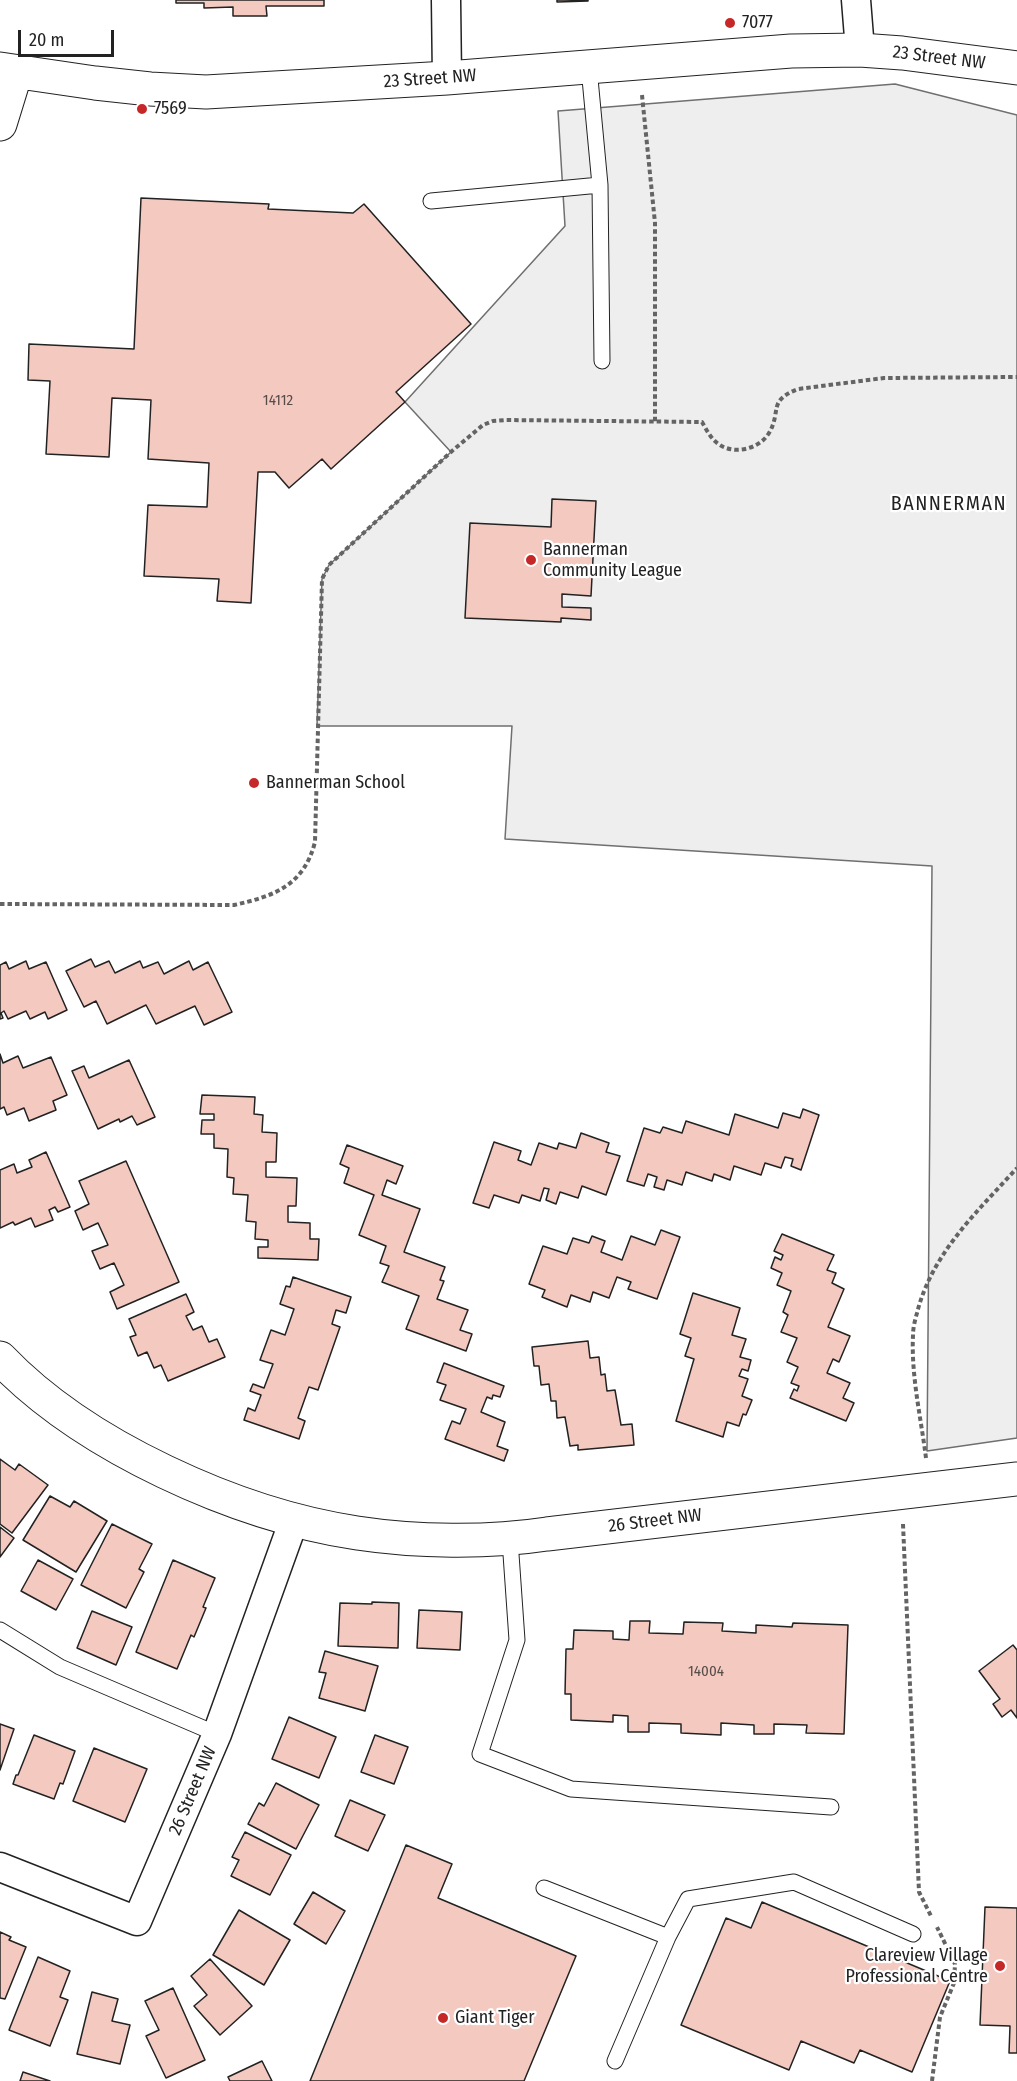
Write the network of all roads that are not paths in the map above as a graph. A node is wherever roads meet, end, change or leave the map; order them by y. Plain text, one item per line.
1 (446, 0) edge
2 (856, 0) edge
3 (860, 50) junction
4 (589, 68) junction
5 (1017, 68) edge
6 (8, 71) edge
7 (447, 78) junction
8 (0, 124) edge
9 (600, 185) junction
10 (431, 201) dead end
11 (602, 361) dead end
12 (0, 1358) edge
13 (1017, 1479) edge
14 (294, 1520) junction
15 (510, 1540) junction
16 (0, 1630) edge
17 (217, 1734) junction
18 (831, 1807) dead end
19 (0, 1867) edge
20 (544, 1888) dead end
21 (913, 1934) dead end
22 (668, 1937) junction
23 (615, 2061) dead end

1 - 7 street
2 - 3 street
3 - 4 street, 23 Street NW
3 - 5 street, 23 Street NW
4 - 7 street, 23 Street NW
4 - 9 lane
6 - 7 street, 23 Street NW
6 - 8 street
9 - 10 lane
9 - 11 lane
12 - 14 street, 26 Street NW
13 - 15 street, 26 Street NW
14 - 15 street, 26 Street NW
14 - 17 street, 26 Street NW
15 - 18 lane
16 - 17 lane
17 - 19 street, 26 Street NW
20 - 22 lane
21 - 22 lane
22 - 23 lane

